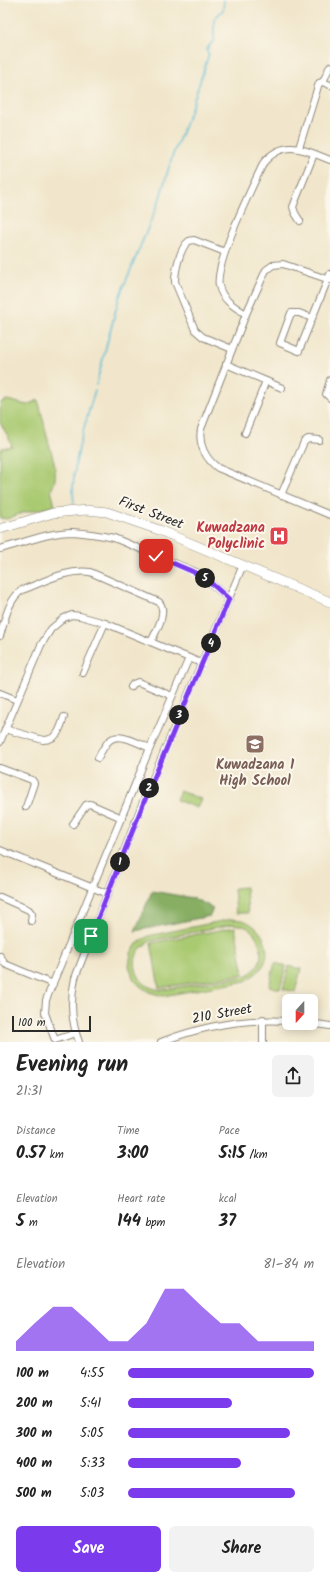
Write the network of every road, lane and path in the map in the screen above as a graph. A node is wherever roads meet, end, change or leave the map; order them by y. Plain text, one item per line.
1 (330, 66) edge
2 (323, 82) junction
3 (330, 85) edge
4 (299, 148) junction
5 (314, 154) junction
6 (330, 160) edge
7 (300, 221) dead end
8 (226, 252) junction
9 (329, 278) edge
10 (246, 314) junction
11 (312, 318) junction
12 (232, 349) junction
13 (226, 364) junction
14 (330, 380) edge
15 (266, 381) junction
16 (282, 388) dead end
17 (330, 398) edge
18 (245, 432) dead end
19 (319, 440) dead end
20 (281, 495) junction
21 (330, 515) edge
22 (0, 529) edge
23 (0, 549) edge
24 (243, 565) junction
25 (229, 599) junction
26 (330, 602) edge
27 (105, 623) junction
28 (0, 636) edge
29 (151, 642) junction
30 (190, 658) junction
31 (201, 663) junction
32 (83, 674) dead end
33 (131, 687) dead end
34 (0, 693) edge
35 (172, 696) junction
36 (17, 700) junction
37 (64, 717) dead end
38 (5, 729) junction
39 (0, 740) edge
40 (150, 748) junction
41 (98, 758) dead end
42 (0, 768) edge
43 (26, 807) dead end
44 (122, 818) junction
45 (73, 824) dead end
46 (0, 850) edge
47 (93, 888) junction
48 (108, 894) junction
49 (0, 897) edge
50 (31, 921) dead end
51 (0, 956) edge
52 (53, 984) junction
53 (263, 1019) junction
54 (282, 1020) edge
55 (318, 1024) edge
56 (330, 1026) edge
57 (76, 1033) junction
58 (79, 1042) edge
59 (161, 1042) edge
60 (263, 1042) edge

1 - 2 street
2 - 3 street
2 - 4 street
4 - 5 street
4 - 8 street
5 - 6 street
5 - 7 street
8 - 10 street
8 - 12 street
9 - 10 street
9 - 11 street
10 - 12 street
11 - 11 street
12 - 13 street
13 - 15 street
13 - 20 street
14 - 17 street
15 - 16 street
15 - 18 street
19 - 20 street
20 - 21 street
22 - 24 street, First Street
23 - 25 street
24 - 25 street
24 - 26 street, First Street
25 - 31 street
27 - 29 street
27 - 32 street
27 - 36 street
28 - 29 street
29 - 30 street
30 - 31 street
30 - 35 street
31 - 48 street
33 - 35 street
34 - 36 street
35 - 40 street
36 - 38 street
37 - 38 street
38 - 39 street
40 - 41 street
40 - 44 street
42 - 43 street
44 - 45 street
44 - 47 street
46 - 47 street
47 - 48 street
47 - 52 street
48 - 57 street
49 - 50 street
51 - 52 street
52 - 57 street
53 - 54 street, 210 Street
53 - 59 street, 210 Street
53 - 60 street
55 - 56 street
57 - 58 street

